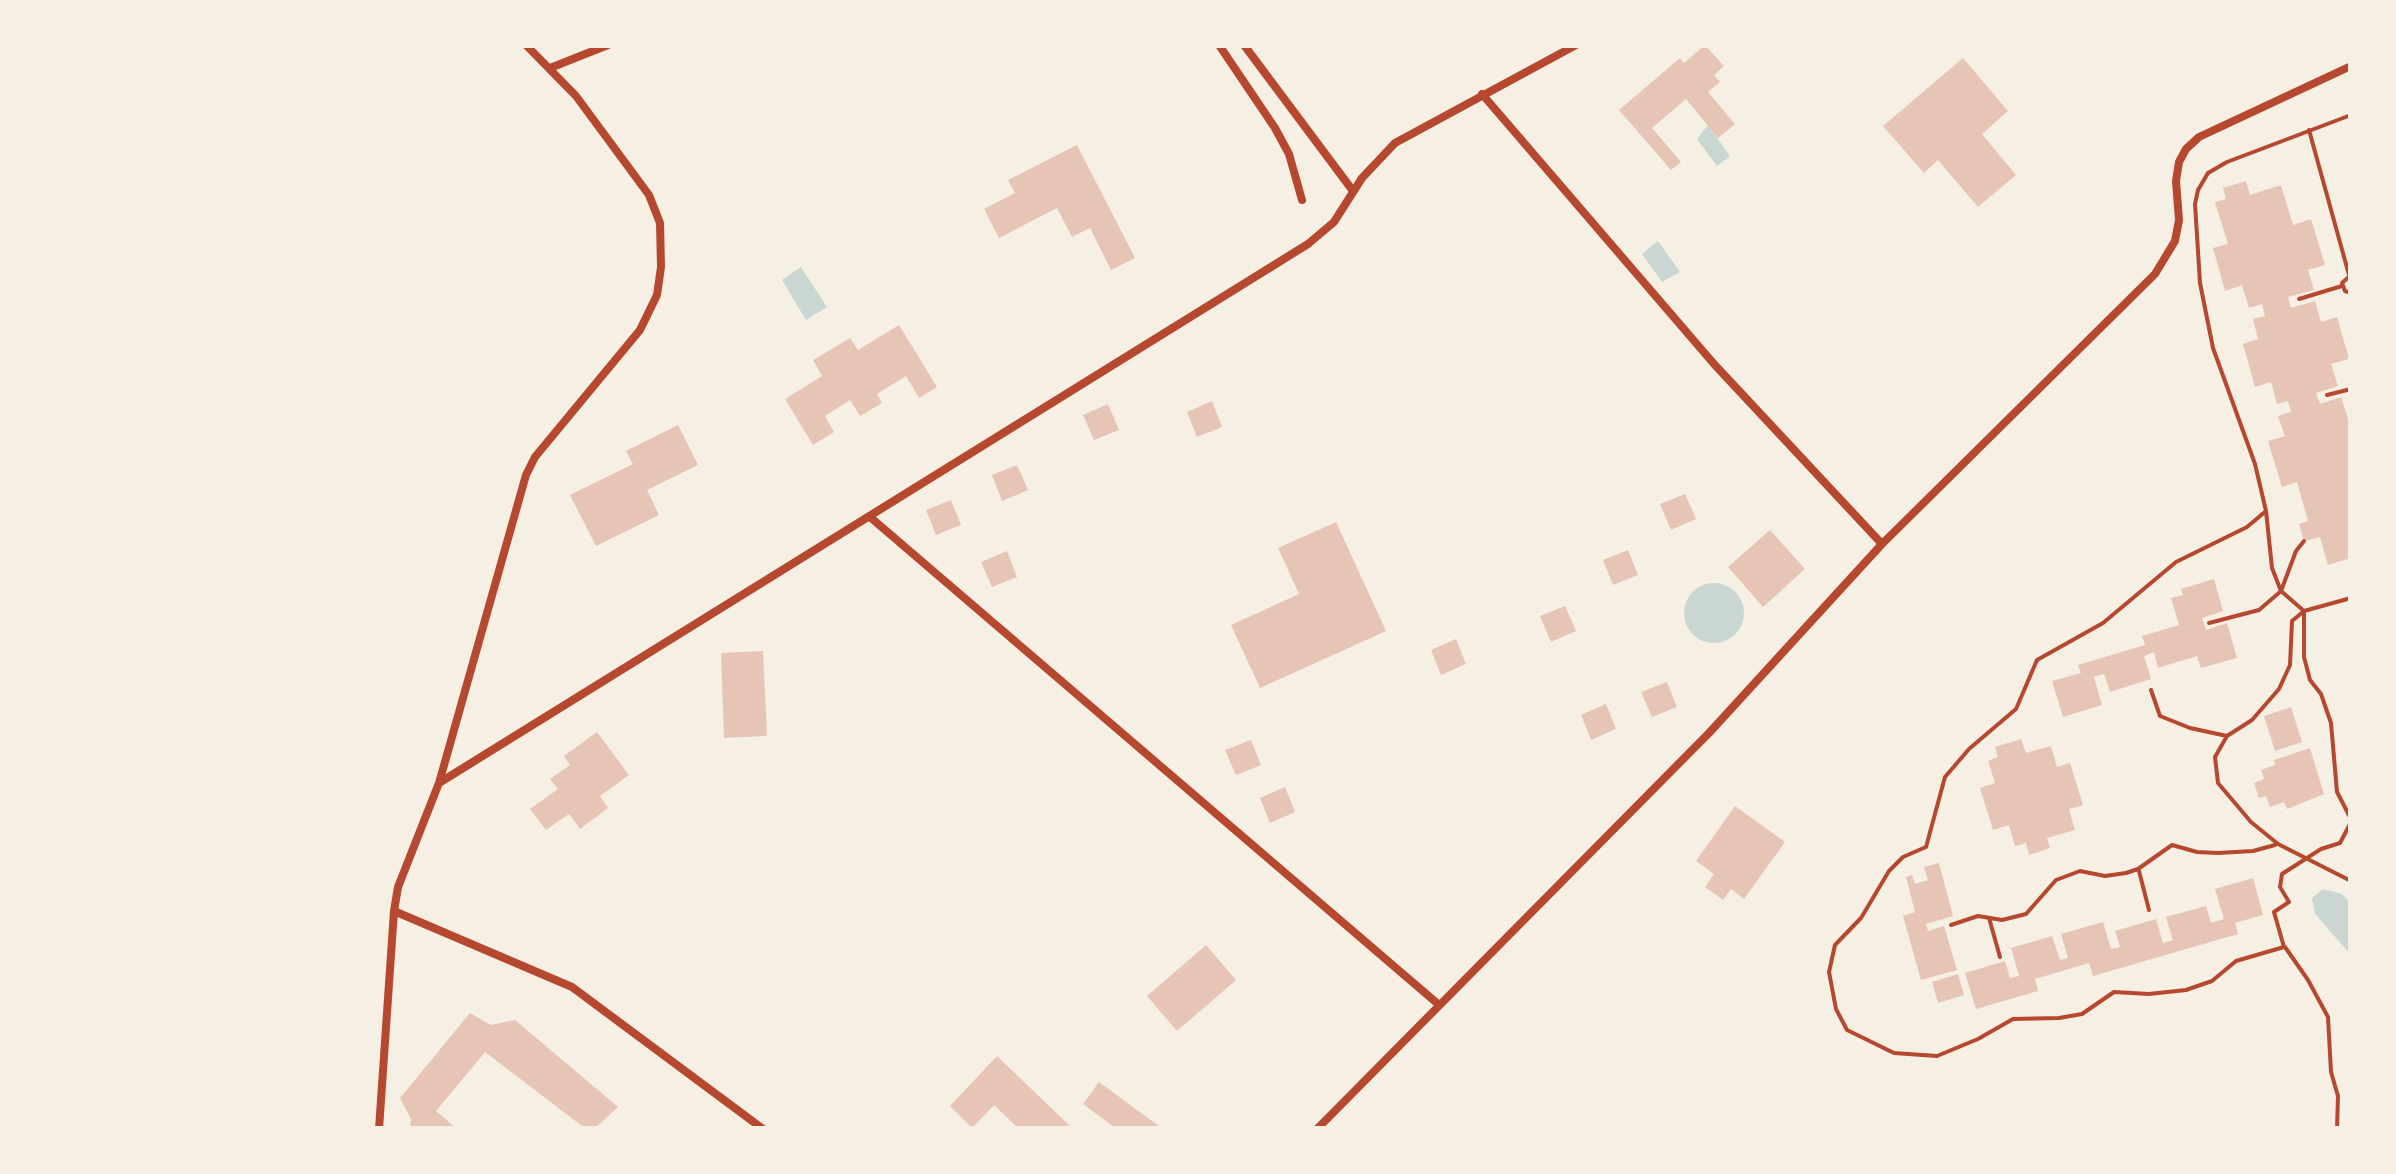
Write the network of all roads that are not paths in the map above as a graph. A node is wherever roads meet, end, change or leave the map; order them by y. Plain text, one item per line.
1 (526, 45) edge
2 (608, 45) edge
3 (1219, 45) edge
4 (1244, 45) edge
5 (1576, 45) edge
6 (2351, 66) edge
7 (550, 68) junction
8 (1482, 94) junction
9 (1353, 191) junction
10 (1302, 200) dead end
11 (870, 516) junction
12 (1882, 544) junction
13 (439, 783) junction
14 (394, 912) junction
15 (1438, 1004) junction
16 (379, 1128) edge
17 (763, 1129) edge
18 (1317, 1129) edge

1 - 7 street
2 - 7 street
3 - 10 street
4 - 9 street
5 - 8 street
6 - 12 street
7 - 13 street
8 - 9 street
8 - 12 street
9 - 11 street
11 - 13 street
11 - 15 street
12 - 15 street
13 - 14 street
14 - 16 street
14 - 17 street
15 - 18 street

